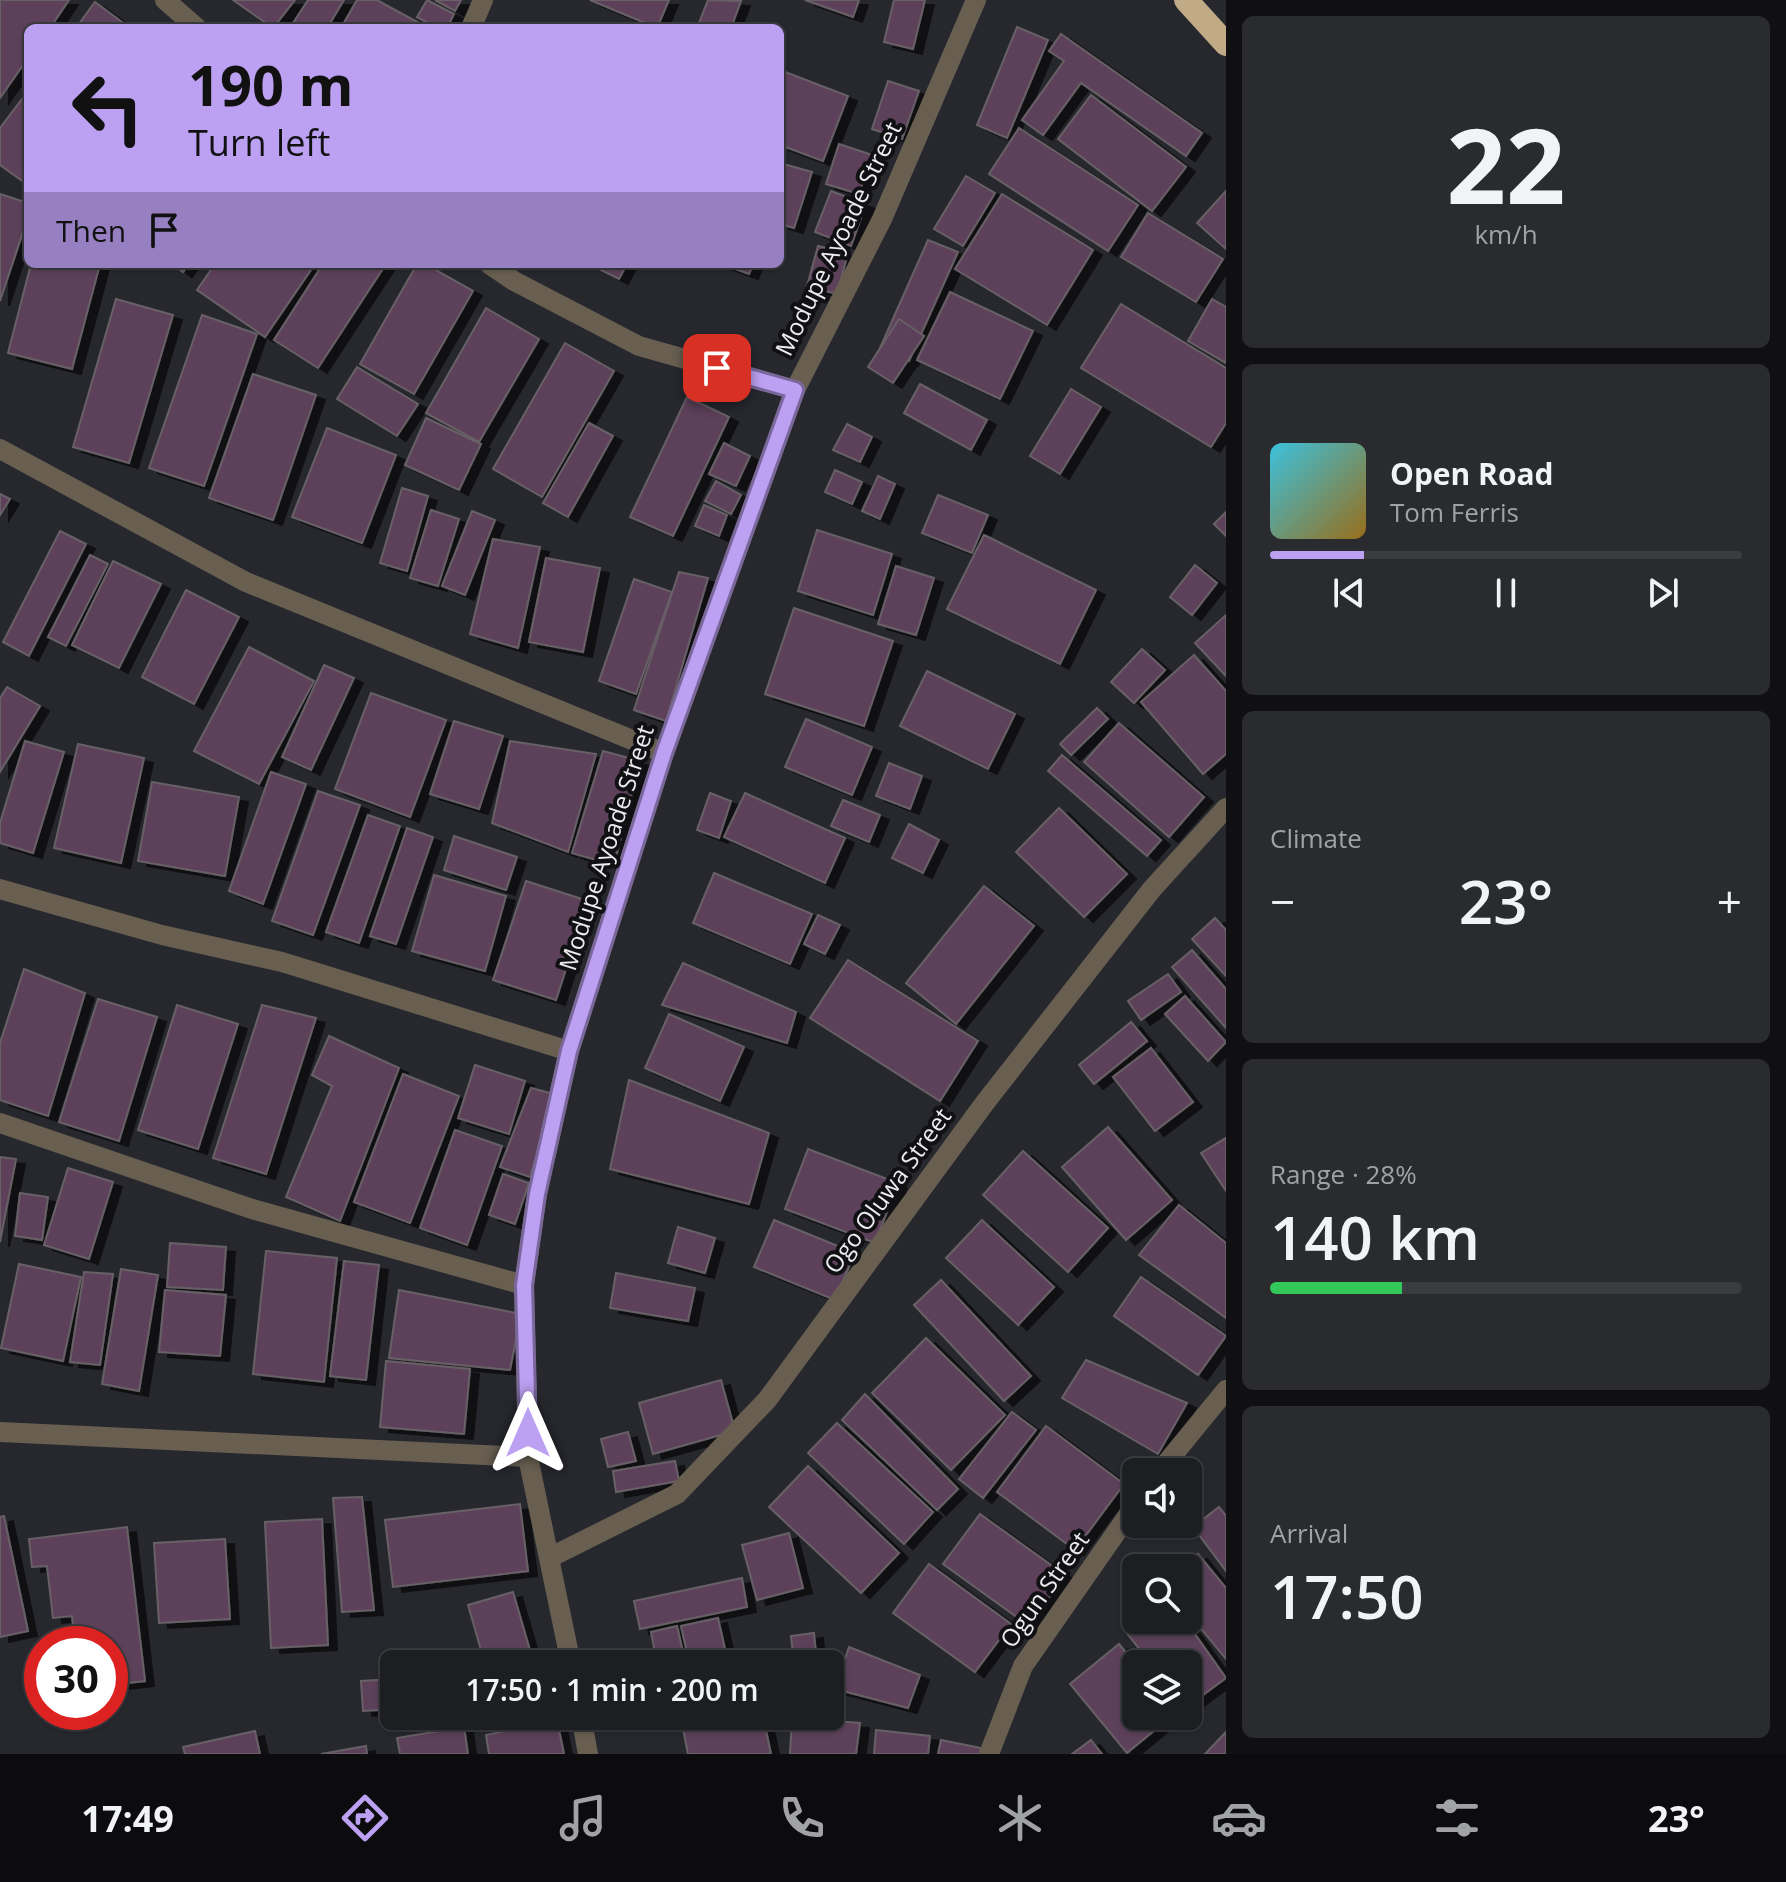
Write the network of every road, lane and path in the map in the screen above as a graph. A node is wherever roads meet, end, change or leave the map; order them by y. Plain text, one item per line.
1 (165, 0) edge
2 (483, 0) edge
3 (976, 0) edge
4 (1186, 0) edge
5 (192, 24) edge
6 (473, 24) edge
7 (1226, 44) edge
8 (496, 268) edge
9 (795, 390) junction
10 (0, 449) edge
11 (664, 753) junction
12 (1226, 808) edge
13 (0, 889) edge
14 (569, 1051) junction
15 (0, 1123) edge
16 (524, 1285) junction
17 (1226, 1390) edge
18 (0, 1432) edge
19 (528, 1457) junction
20 (1170, 1458) edge
21 (1122, 1524) edge
22 (551, 1557) junction
23 (568, 1650) edge
24 (584, 1730) edge
25 (588, 1754) edge
26 (989, 1754) edge

1 - 5 street
2 - 6 street
3 - 9 street, Modupe Ayoade Street
4 - 7 highway
8 - 9 street
9 - 11 street, Modupe Ayoade Street
10 - 11 street
11 - 14 street, Modupe Ayoade Street
12 - 22 street, Ogo Oluwa Street
13 - 14 street
14 - 16 street, Modupe Ayoade Street
15 - 16 street
16 - 19 street, Modupe Ayoade Street
17 - 20 street
18 - 19 street
19 - 22 street, Modupe Ayoade Street
21 - 26 street, Ogun Street
22 - 23 street, Modupe Ayoade Street
24 - 25 street

